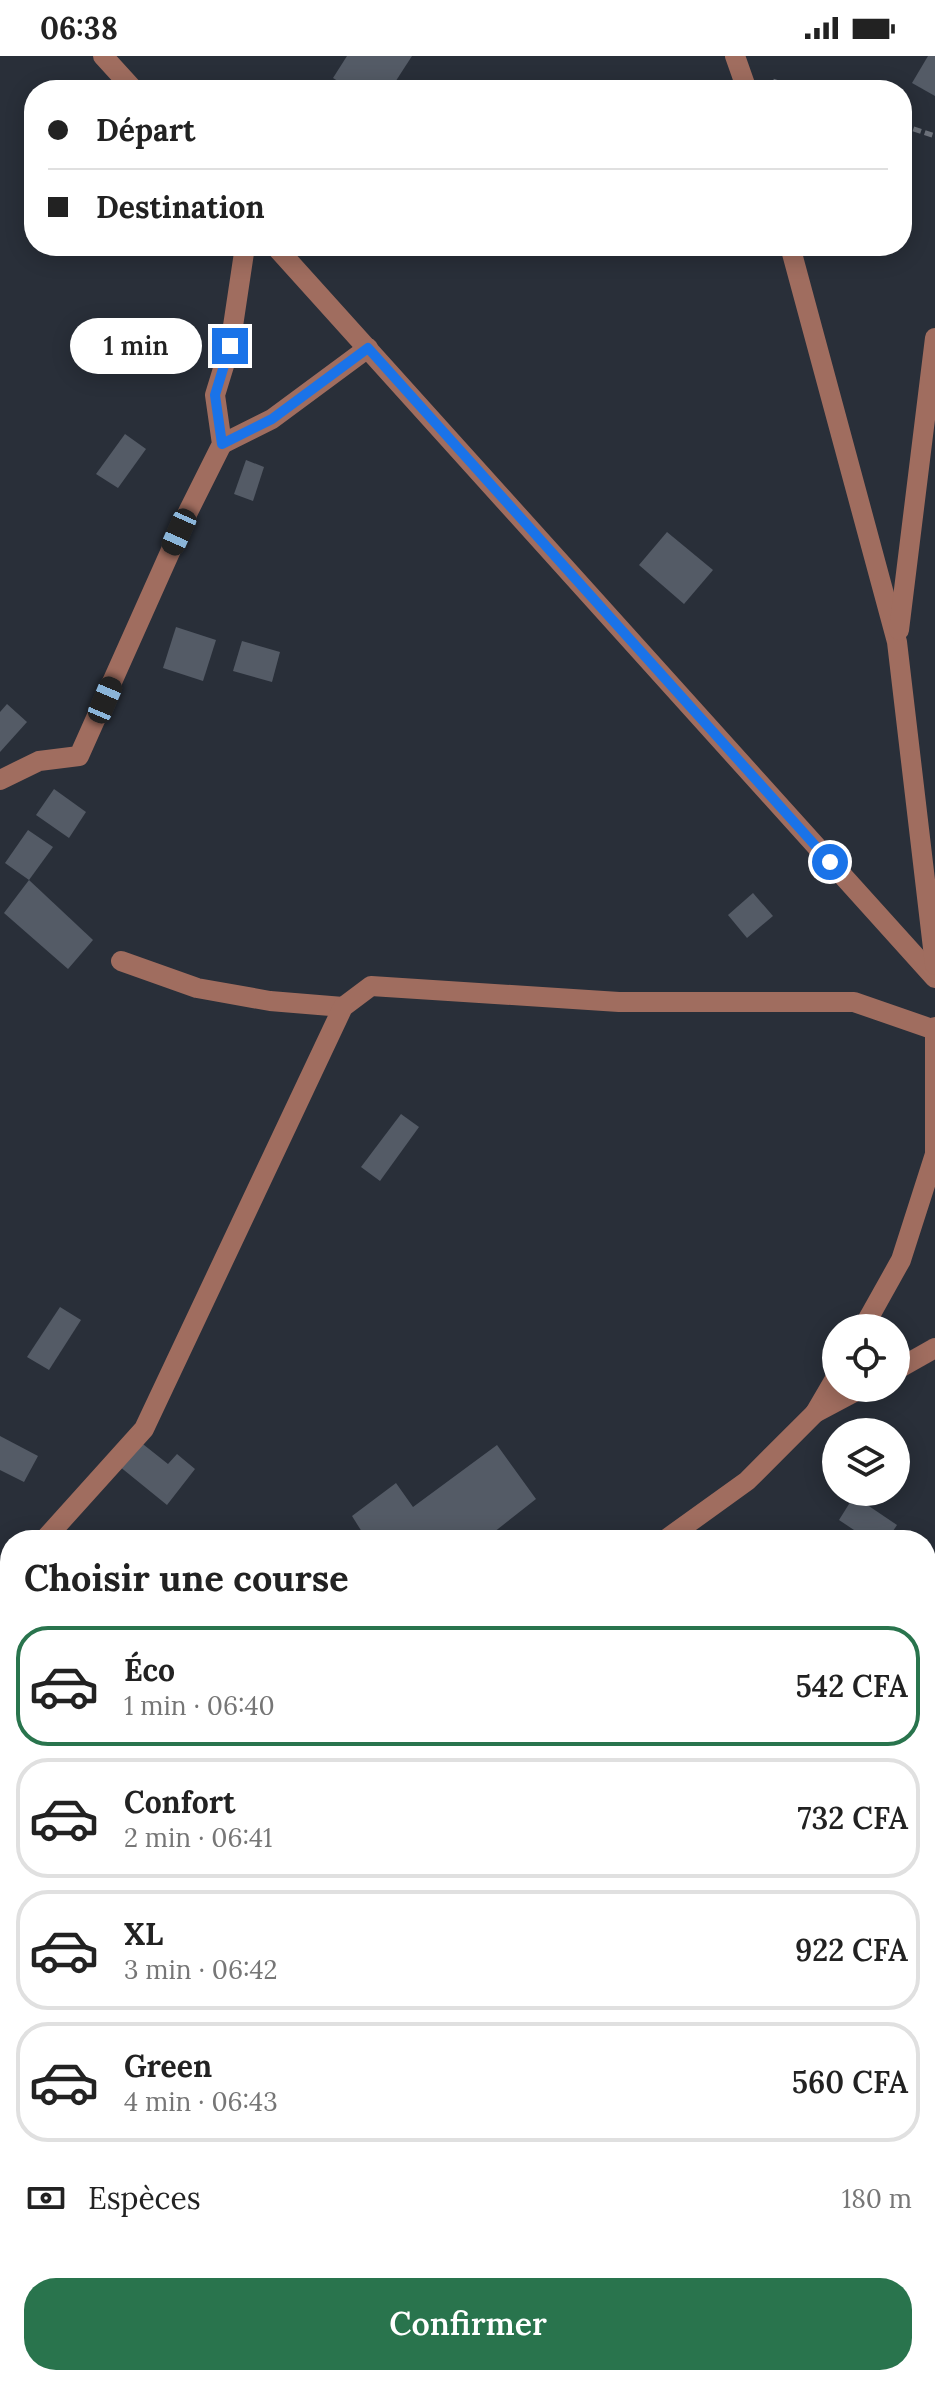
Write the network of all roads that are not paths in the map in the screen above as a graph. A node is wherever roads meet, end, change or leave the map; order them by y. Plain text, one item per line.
1 (103, 56) edge
2 (735, 56) edge
3 (125, 80) edge
4 (743, 80) edge
5 (244, 256) edge
6 (284, 256) edge
7 (793, 256) edge
8 (935, 338) edge
9 (368, 348) junction
10 (222, 444) junction
11 (897, 642) junction
12 (0, 780) edge
13 (121, 961) dead end
14 (935, 965) edge
15 (935, 978) edge
16 (343, 1007) junction
17 (935, 1028) edge
18 (871, 1314) edge
19 (935, 1348) edge
20 (910, 1362) edge
21 (822, 1401) edge
22 (836, 1402) edge
23 (815, 1413) junction
24 (53, 1530) edge
25 (679, 1530) edge

1 - 3 street
2 - 4 street
5 - 10 street
6 - 9 street
7 - 11 street
8 - 11 street
9 - 10 street
9 - 15 street
10 - 12 street
11 - 14 street
13 - 16 street
16 - 17 street
16 - 24 street
17 - 18 street
19 - 20 street
21 - 23 street
22 - 23 street
23 - 25 street

